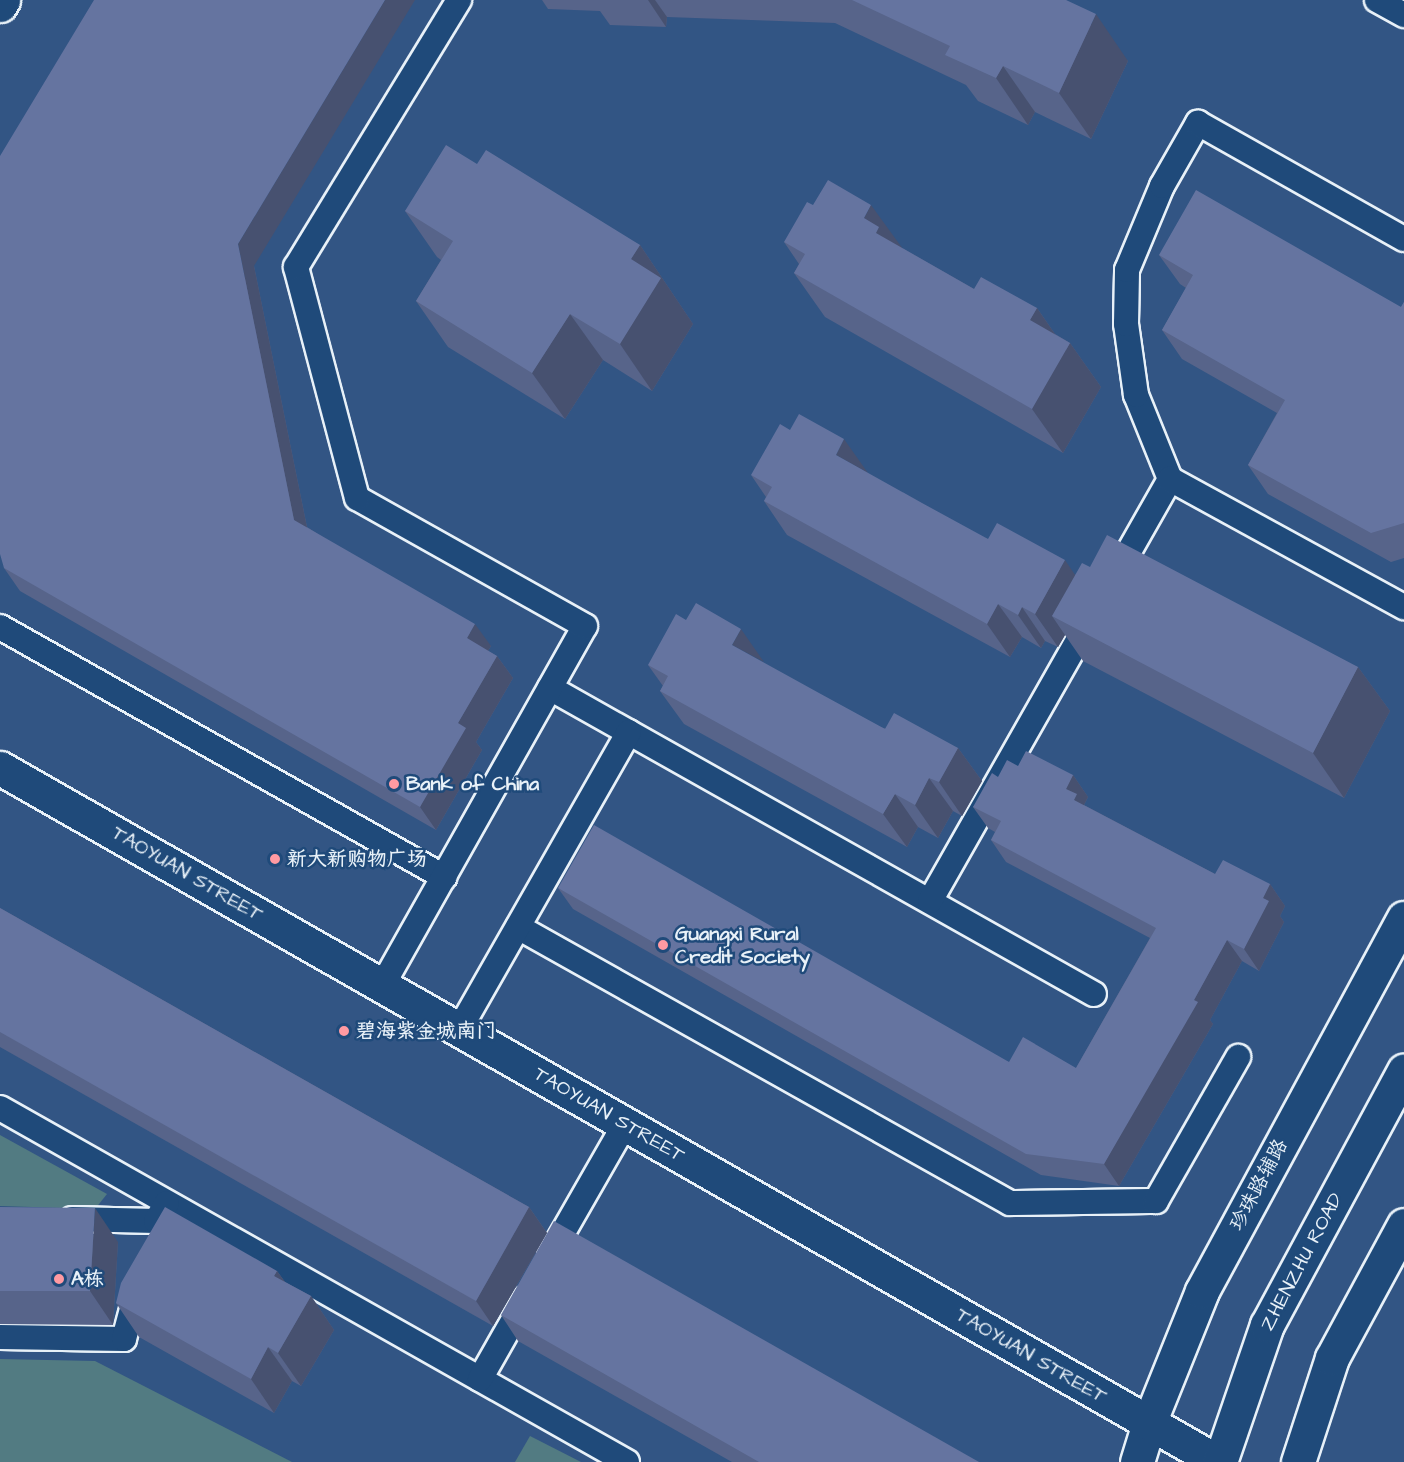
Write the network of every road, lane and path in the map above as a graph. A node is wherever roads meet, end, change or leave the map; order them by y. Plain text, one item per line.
1 (3, 0) edge
2 (459, 0) edge
3 (1377, 0) edge
4 (0, 5) edge
5 (1404, 15) edge
6 (1404, 239) edge
7 (1170, 478) junction
8 (1404, 607) edge
9 (0, 627) edge
10 (550, 688) junction
11 (629, 732) junction
12 (0, 768) edge
13 (444, 877) junction
14 (930, 901) junction
15 (1402, 923) edge
16 (518, 927) junction
17 (382, 986) junction
18 (1094, 994) dead end
19 (459, 1030) junction
20 (1238, 1057) dead end
21 (1404, 1071) edge
22 (0, 1108) edge
23 (625, 1124) junction
24 (45, 1219) edge
25 (1404, 1225) edge
26 (155, 1232) junction
27 (0, 1337) edge
28 (480, 1379) junction
29 (1149, 1423) junction
30 (627, 1462) edge
31 (1137, 1462) edge
32 (1219, 1462) edge
33 (1298, 1462) edge

1 - 4 main road
2 - 10 lane
3 - 5 lane
6 - 7 lane
7 - 8 lane
7 - 14 lane
9 - 13 lane
10 - 11 lane
10 - 13 lane
11 - 14 lane
11 - 16 lane
12 - 17 main road, TAOYUAN STREET
13 - 17 lane
14 - 18 lane
15 - 29 main road, 珍珠路辅路
16 - 19 lane
16 - 20 lane
17 - 19 main road, TAOYUAN STREET
19 - 23 main road, TAOYUAN STREET
21 - 32 main road, ZHENZHU ROAD
22 - 26 lane
23 - 28 lane
23 - 29 main road, TAOYUAN STREET
24 - 26 lane
25 - 33 main road
26 - 27 lane
26 - 28 lane
28 - 30 lane
29 - 31 main road, 珍珠路辅路
29 - 32 main road, TAOYUAN STREET

